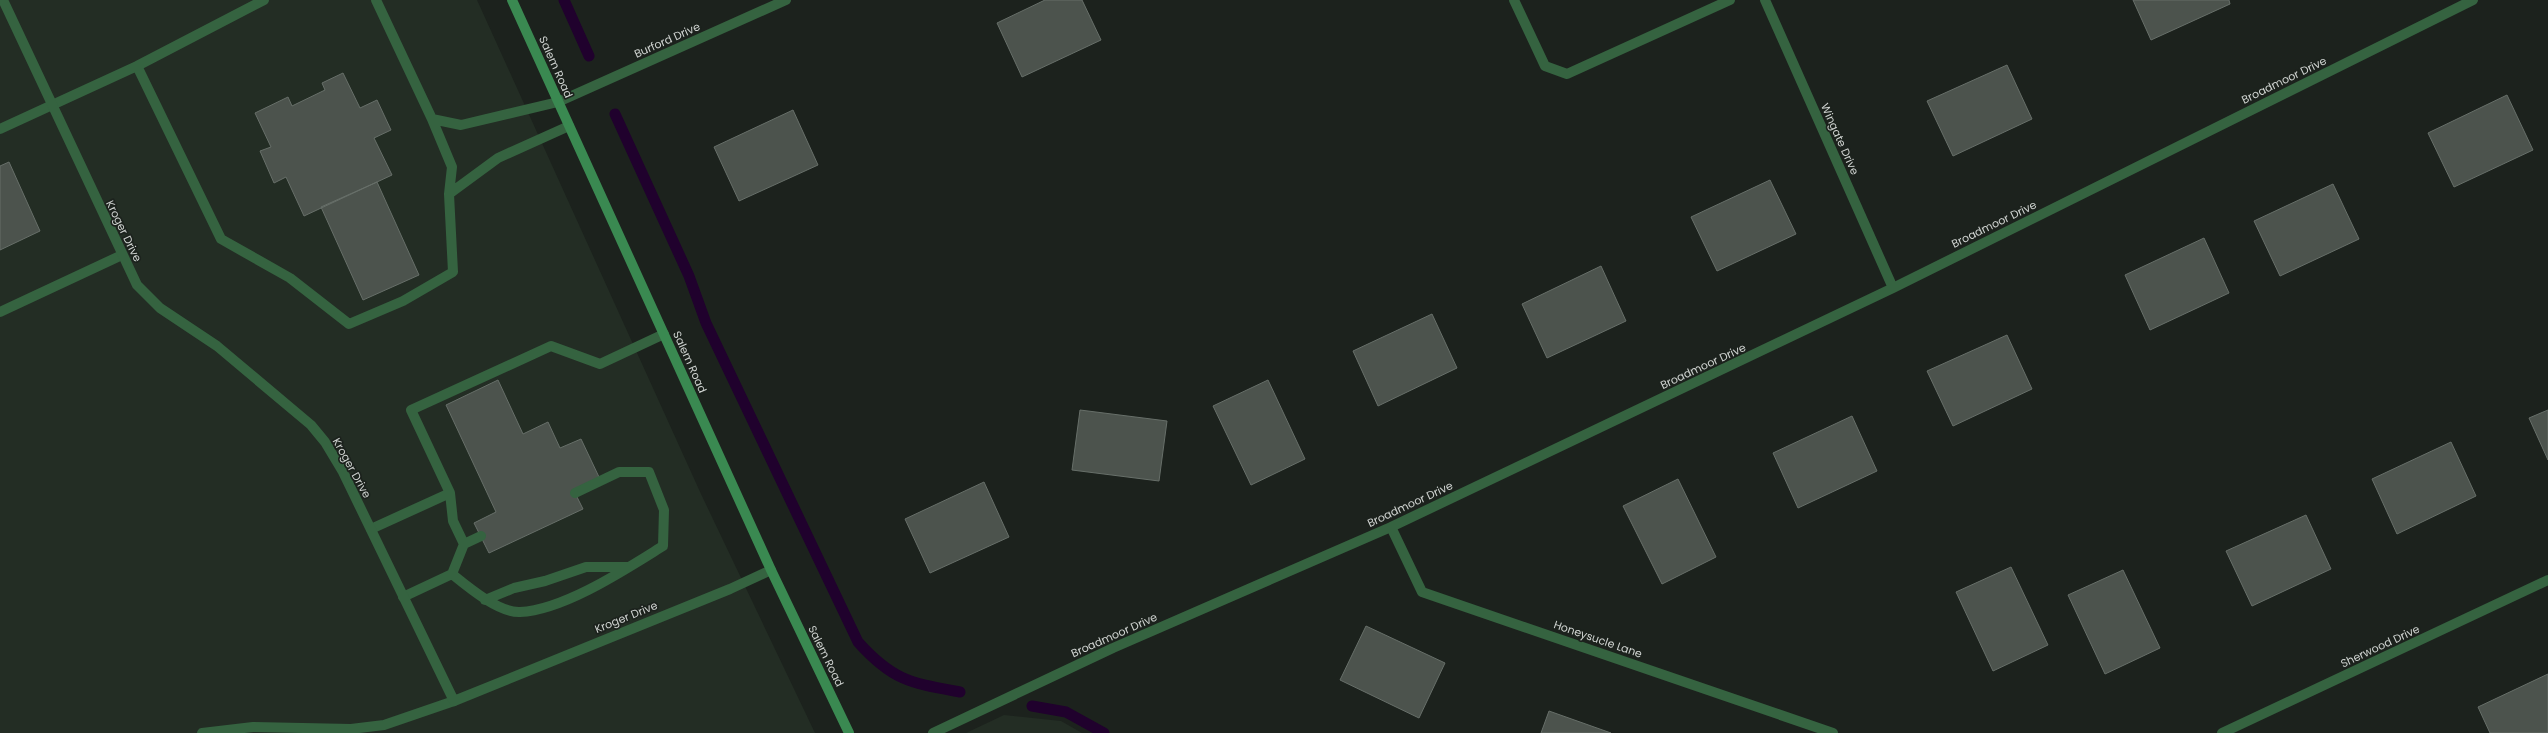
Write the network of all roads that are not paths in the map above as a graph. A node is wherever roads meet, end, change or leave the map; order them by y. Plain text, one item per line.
1 (3, 0) edge
2 (264, 0) edge
3 (376, 0) edge
4 (512, 0) edge
5 (786, 0) edge
6 (1514, 0) edge
7 (1730, 0) edge
8 (1765, 0) edge
9 (2473, 0) edge
10 (137, 66) junction
11 (558, 102) junction
12 (52, 106) junction
13 (432, 119) junction
14 (570, 126) junction
15 (0, 129) edge
16 (449, 194) junction
17 (122, 255) junction
18 (1893, 288) junction
19 (0, 312) edge
20 (664, 334) junction
21 (450, 493) junction
22 (576, 493) dead end
23 (1391, 527) junction
24 (371, 529) junction
25 (481, 536) dead end
26 (464, 544) junction
27 (629, 567) junction
28 (771, 570) junction
29 (452, 574) junction
30 (2548, 580) edge
31 (403, 597) junction
32 (485, 600) junction
33 (454, 701) junction
34 (202, 733) edge
35 (849, 733) edge
36 (933, 733) edge
37 (1833, 733) edge
38 (2222, 733) edge

1 - 12 street, Kroger Drive
2 - 10 street
3 - 13 street
4 - 11 main road, Salem Road
5 - 11 street, Burford Drive
6 - 7 street
8 - 18 street, Wingate Drive
9 - 18 street, Broadmoor Drive
10 - 12 street
10 - 16 street
11 - 13 street, Burford Drive
11 - 14 main road, Salem Road
12 - 15 street
12 - 17 street, Kroger Drive
13 - 16 street
14 - 16 street
14 - 20 main road, Salem Road
17 - 19 street
17 - 24 street, Kroger Drive
18 - 23 street, Broadmoor Drive
20 - 21 street
20 - 28 main road, Salem Road
21 - 24 street
21 - 26 street
22 - 27 street
23 - 36 street, Broadmoor Drive
23 - 37 street, Honeysucle Lane
24 - 31 street, Kroger Drive
25 - 26 street
26 - 29 street
27 - 32 street
27 - 32 street
28 - 33 street, Kroger Drive
28 - 35 main road, Salem Road
29 - 31 street
29 - 32 street
30 - 38 street, Sherwood Drive
31 - 33 street, Kroger Drive
33 - 34 street

